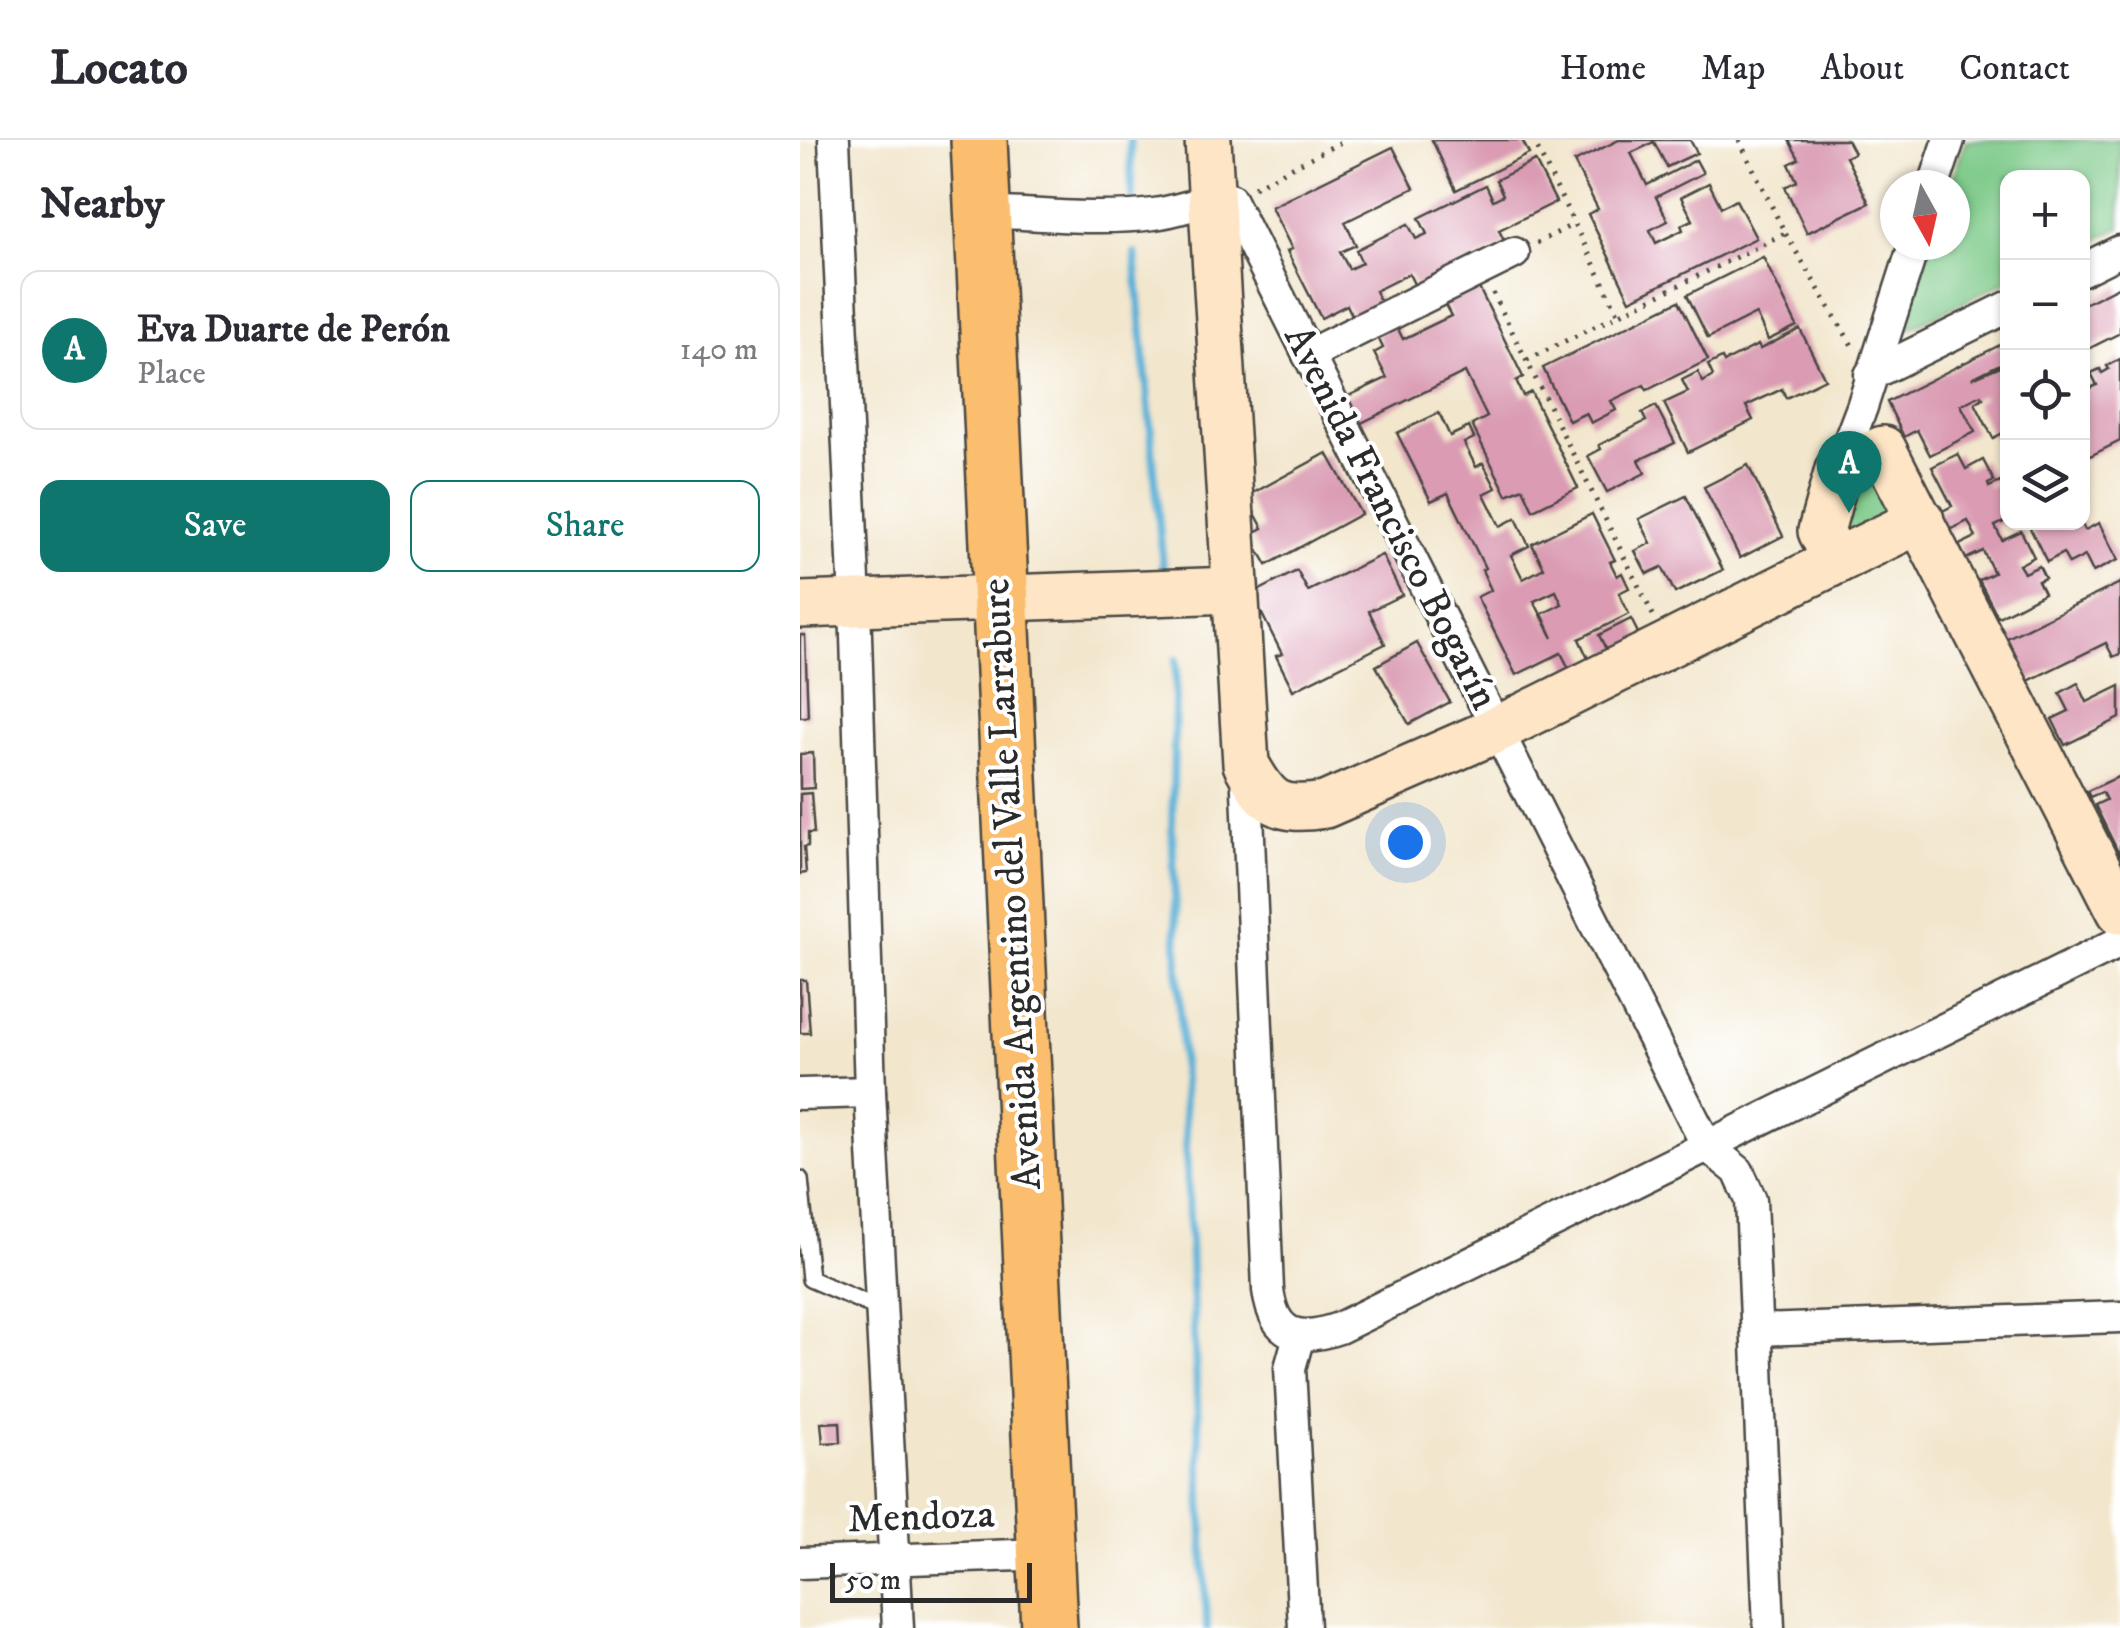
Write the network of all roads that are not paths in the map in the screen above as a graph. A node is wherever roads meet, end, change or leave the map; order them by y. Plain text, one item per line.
1 (834, 140) edge
2 (978, 140) edge
3 (1208, 140) edge
4 (1948, 140) edge
5 (1939, 170) edge
6 (1220, 199) junction
7 (982, 212) junction
8 (2120, 251) edge
9 (1514, 254) road end
10 (1909, 260) edge
11 (2090, 266) edge
12 (2000, 311) edge
13 (1308, 355) junction
14 (1870, 375) junction
15 (1862, 407) junction
16 (1883, 449) junction
17 (1838, 470) junction
18 (1921, 520) junction
19 (1836, 562) junction
20 (1234, 590) junction
21 (1000, 599) junction
22 (855, 603) junction
23 (800, 604) edge
24 (1496, 730) junction
25 (1246, 764) junction
26 (2120, 911) edge
27 (2120, 942) edge
28 (870, 1092) junction
29 (800, 1094) edge
30 (1707, 1146) junction
31 (800, 1178) edge
32 (882, 1310) junction
33 (2120, 1317) edge
34 (1757, 1330) junction
35 (1299, 1336) junction
36 (1046, 1554) junction
37 (892, 1560) junction
38 (800, 1563) edge
39 (898, 1628) edge
40 (1049, 1628) edge
41 (1304, 1628) edge
42 (1770, 1628) edge

1 - 22 street
2 - 7 highway, Avenida Argentino del Valle Larrabure
3 - 6 street
4 - 5 street
6 - 7 street
6 - 13 street, Avenida Francisco Bogarín
6 - 20 street
7 - 21 highway, Avenida Argentino del Valle Larrabure
8 - 11 street
9 - 13 street
10 - 14 street
12 - 14 street
13 - 24 street, Avenida Francisco Bogarín
14 - 15 street
15 - 16 street
15 - 17 street
16 - 17 street
16 - 18 street
17 - 19 street
18 - 19 street, Avenida Francisco Bogarín
18 - 26 street
19 - 24 street, Avenida Francisco Bogarín
20 - 21 street
20 - 25 street
21 - 22 street
21 - 36 highway, Avenida Argentino del Valle Larrabure
22 - 23 street
22 - 28 street
24 - 25 street
24 - 30 street
25 - 35 street
27 - 30 street
28 - 29 street
28 - 32 street
30 - 34 street
30 - 35 street
31 - 32 lane
32 - 37 street
33 - 34 street
34 - 42 street
35 - 41 street
36 - 37 street, Mendoza
36 - 40 highway, Avenida Argentino del Valle Larrabure
37 - 38 street, Mendoza
37 - 39 street

